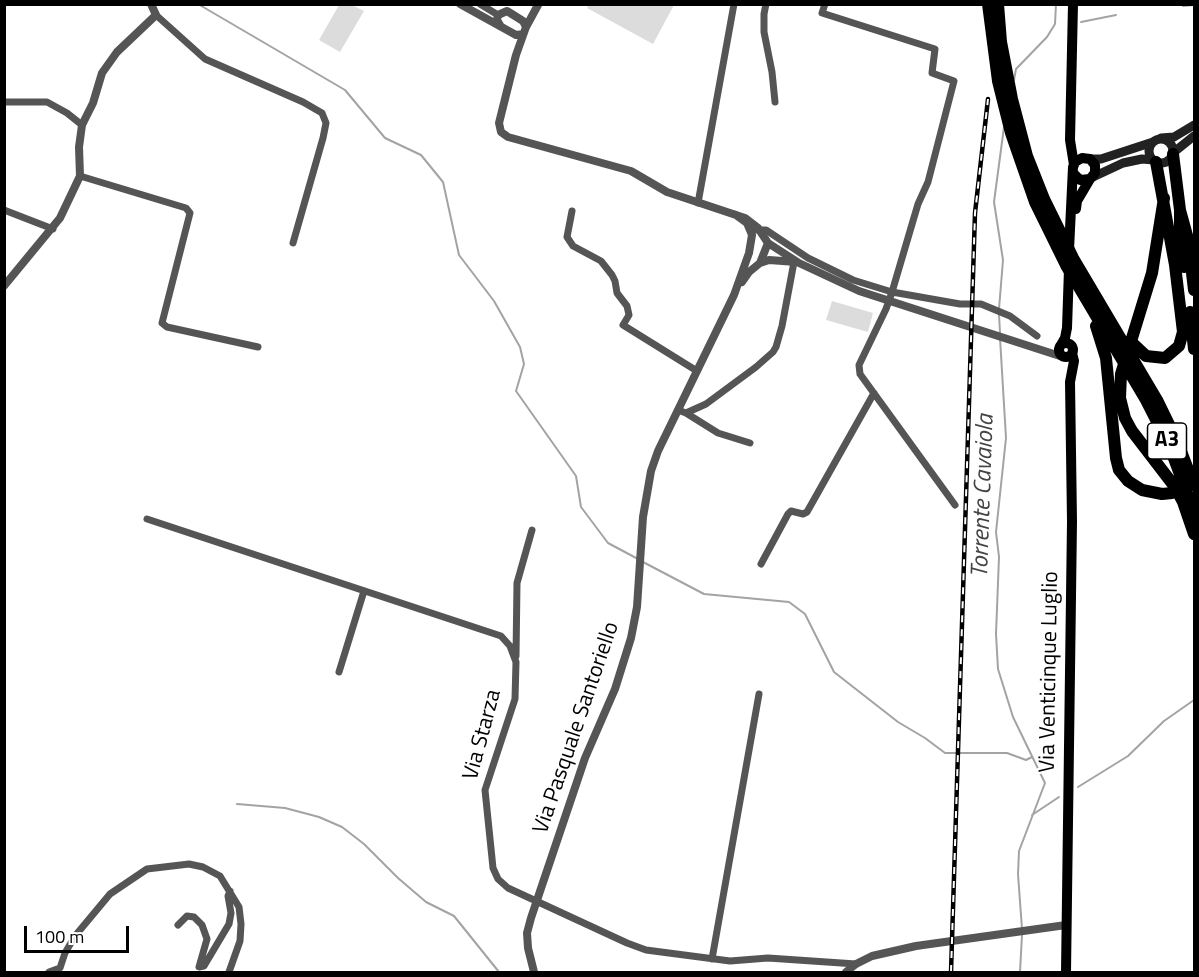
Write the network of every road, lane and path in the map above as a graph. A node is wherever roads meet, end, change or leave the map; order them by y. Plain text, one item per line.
1 (460, 4) edge
2 (480, 4) edge
3 (734, 4) edge
4 (766, 4) edge
5 (825, 4) edge
6 (988, 4) edge
7 (998, 4) edge
8 (1073, 4) edge
9 (538, 5) edge
10 (155, 8) edge
11 (502, 14) edge
12 (524, 30) junction
13 (510, 32) junction
14 (516, 55) junction
15 (4, 102) edge
16 (774, 102) dead end
17 (1072, 122) junction
18 (82, 125) junction
19 (1194, 125) edge
20 (1015, 130) junction
21 (1194, 136) edge
22 (1157, 140) junction
23 (1173, 153) junction
24 (1090, 159) junction
25 (1155, 161) junction
26 (1073, 169) junction
27 (80, 176) junction
28 (1092, 178) junction
29 (1164, 198) junction
30 (698, 203) junction
31 (4, 210) edge
32 (1180, 210) junction
33 (572, 211) dead end
34 (53, 229) junction
35 (755, 232) junction
36 (776, 236) junction
37 (293, 243) dead end
38 (768, 243) junction
39 (749, 254) junction
40 (760, 262) junction
41 (797, 262) junction
42 (1076, 282) junction
43 (4, 286) edge
44 (1194, 290) edge
45 (892, 292) junction
46 (734, 295) junction
47 (1037, 336) dead end
48 (258, 347) dead end
49 (1194, 349) edge
50 (1065, 351) junction
51 (1137, 356) junction
52 (697, 371) junction
53 (874, 393) junction
54 (682, 411) junction
55 (750, 444) dead end
56 (1194, 484) edge
57 (1172, 493) dead end
58 (955, 505) dead end
59 (1194, 513) edge
60 (147, 519) dead end
61 (532, 530) dead end
62 (1194, 534) edge
63 (761, 564) dead end
64 (364, 591) junction
65 (516, 662) junction
66 (339, 672) dead end
67 (759, 694) dead end
68 (230, 891) junction
69 (536, 901) junction
70 (178, 925) dead end
71 (1066, 925) junction
72 (712, 959) junction
73 (856, 964) junction
74 (49, 972) edge
75 (229, 972) edge
76 (534, 972) edge
77 (846, 972) edge
78 (1066, 972) edge

1 - 11 street
2 - 11 street
3 - 30 street
4 - 16 street
5 - 45 street
6 - 20 highway, A3
7 - 20 highway, A3
8 - 17 main road
9 - 11 street
9 - 12 street
10 - 18 street
10 - 37 street
11 - 12 street
11 - 13 street
12 - 13 street
12 - 14 street
13 - 14 street
14 - 30 street
15 - 18 street
17 - 24 main road
17 - 26 main road
18 - 27 street
19 - 22 main road
20 - 42 highway, A3
20 - 51 highway, A3
21 - 23 main road
22 - 23 main road
22 - 24 main road
22 - 25 main road
23 - 25 main road
23 - 32 highway
24 - 26 main road
24 - 28 main road
25 - 28 main road
25 - 29 highway
26 - 28 main road
26 - 50 main road
27 - 34 street
27 - 48 street
28 - 50 main road, Via Venticinque Luglio
29 - 51 highway
29 - 62 highway
30 - 35 street
31 - 34 street
32 - 44 highway
32 - 49 highway
33 - 52 street
34 - 43 street
35 - 36 street
35 - 38 street
35 - 39 street
36 - 38 street
36 - 45 street
38 - 39 street
38 - 40 street
38 - 41 street
39 - 40 street
39 - 46 street
40 - 41 street
40 - 46 street
41 - 50 street
41 - 54 street
42 - 57 highway, A3
42 - 59 highway, A3
45 - 47 street
45 - 53 street
46 - 52 street, Via Pasquale Santoriello
50 - 71 main road, Via Venticinque Luglio
51 - 56 highway, A3
52 - 54 street, Via Pasquale Santoriello
53 - 58 street
53 - 63 street
54 - 55 street
54 - 69 street, Via Pasquale Santoriello
60 - 64 street, Via Starza
61 - 65 street
64 - 65 street, Via Starza
64 - 66 street
65 - 69 street, Via Starza
67 - 72 street
68 - 70 street
68 - 74 street
68 - 75 street
69 - 72 street, Via Starza
69 - 76 street, Via Pasquale Santoriello
71 - 73 street
71 - 78 main road, Via Venticinque Luglio
72 - 73 street, Via Starza
73 - 77 street

